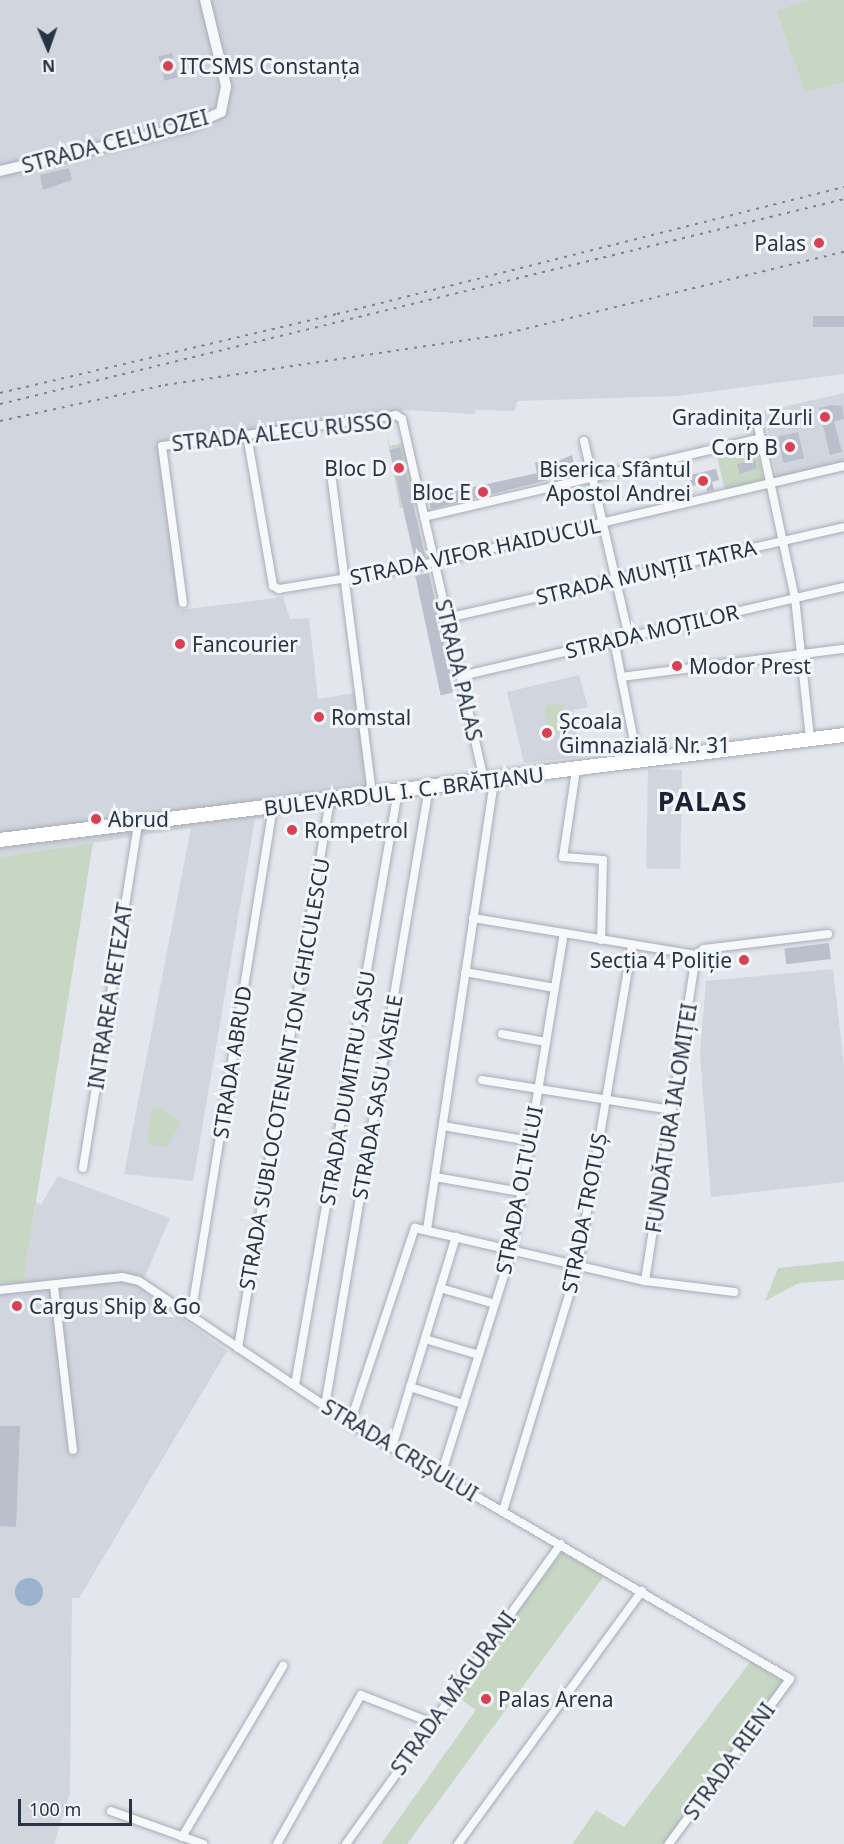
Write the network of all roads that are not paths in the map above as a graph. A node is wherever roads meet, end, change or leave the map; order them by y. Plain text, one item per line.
1 (205, 0) edge
2 (0, 171) edge
3 (402, 419) joint
4 (757, 421) dead end
5 (247, 435) junction
6 (760, 438) junction
7 (584, 441) dead end
8 (844, 466) edge
9 (592, 478) junction
10 (332, 481) dead end
11 (770, 484) junction
12 (424, 517) junction
13 (603, 523) junction
14 (844, 527) edge
15 (783, 541) junction
16 (435, 562) junction
17 (346, 579) junction
18 (616, 579) junction
19 (844, 587) edge
20 (795, 598) junction
21 (183, 603) dead end
22 (447, 618) junction
23 (629, 637) junction
24 (614, 640) junction
25 (844, 649) edge
26 (801, 654) junction
27 (461, 676) junction
28 (621, 677) junction
29 (844, 735) edge
30 (810, 740) junction
31 (638, 761) junction
32 (576, 770) junction
33 (489, 780) junction
34 (429, 788) junction
35 (398, 791) junction
36 (372, 795) junction
37 (330, 800) junction
38 (273, 807) junction
39 (138, 824) junction
40 (4, 840) edge
41 (473, 918) junction
42 (564, 933) junction
43 (828, 934) dead end
44 (601, 940) junction
45 (632, 945) junction
46 (696, 955) junction
47 (465, 972) junction
48 (555, 988) junction
49 (502, 1034) dead end
50 (546, 1042) junction
51 (482, 1080) dead end
52 (538, 1089) junction
53 (606, 1100) junction
54 (672, 1110) junction
55 (442, 1126) junction
56 (530, 1141) junction
57 (83, 1168) dead end
58 (435, 1177) junction
59 (521, 1192) junction
60 (427, 1230) junction
61 (456, 1237) junction
62 (512, 1250) junction
63 (578, 1265) junction
64 (645, 1281) junction
65 (54, 1286) junction
66 (440, 1288) junction
67 (0, 1290) edge
68 (734, 1292) dead end
69 (495, 1305) junction
70 (191, 1316) junction
71 (425, 1339) junction
72 (238, 1348) junction
73 (479, 1355) junction
74 (295, 1385) junction
75 (410, 1387) junction
76 (463, 1404) junction
77 (325, 1406) junction
78 (350, 1423) junction
79 (392, 1447) junction
80 (73, 1450) dead end
81 (441, 1475) junction
82 (503, 1511) junction
83 (561, 1544) junction
84 (642, 1591) junction
85 (283, 1666) dead end
86 (790, 1679) joint
87 (430, 1722) junction
88 (111, 1811) dead end
89 (182, 1837) junction
90 (203, 1844) edge
91 (277, 1844) edge
92 (346, 1844) edge
93 (458, 1844) edge
94 (669, 1844) edge

1 - 2 street, STRADA CELULOZEI
3 - 5 street, STRADA ALECU RUSSO
3 - 12 street, STRADA PALAS
4 - 6 street
5 - 17 street, STRADA VIFOR HAIDUCUL
5 - 21 street, STRADA ALECU RUSSO
6 - 9 street
6 - 11 street
7 - 9 street
8 - 11 street, STRADA VIFOR HAIDUCUL
9 - 12 street
9 - 13 street
10 - 17 street
11 - 13 street, STRADA VIFOR HAIDUCUL
11 - 15 street
12 - 16 street, STRADA PALAS
13 - 16 street, STRADA VIFOR HAIDUCUL
13 - 18 street
14 - 15 street, STRADA MUNȚII TATRA
15 - 18 street, STRADA MUNȚII TATRA
15 - 20 street
16 - 17 street, STRADA VIFOR HAIDUCUL
16 - 22 street, STRADA PALAS
17 - 36 street
18 - 22 street, STRADA MUNȚII TATRA
18 - 23 street
19 - 20 street, STRADA MOȚILOR
20 - 23 street, STRADA MOȚILOR
20 - 26 street
22 - 27 street, STRADA PALAS
23 - 24 street, STRADA MOȚILOR
24 - 27 street, STRADA MOȚILOR
24 - 28 street
25 - 26 street
26 - 28 street
26 - 30 street
27 - 33 street, STRADA PALAS
28 - 31 street
29 - 30 main road, BULEVARDUL I. C. BRĂTIANU
30 - 31 main road, BULEVARDUL I. C. BRĂTIANU
31 - 32 main road, BULEVARDUL I. C. BRĂTIANU
32 - 33 main road, BULEVARDUL I. C. BRĂTIANU
32 - 44 street
33 - 34 main road, BULEVARDUL I. C. BRĂTIANU
33 - 41 street
34 - 35 main road, BULEVARDUL I. C. BRĂTIANU
34 - 77 street, STRADA SASU VASILE
35 - 36 main road, BULEVARDUL I. C. BRĂTIANU
35 - 74 street, STRADA DUMITRU SASU
36 - 37 main road, BULEVARDUL I. C. BRĂTIANU
37 - 38 main road, BULEVARDUL I. C. BRĂTIANU
37 - 72 street, STRADA SUBLOCOTENENT ION GHICULESCU
38 - 39 main road, BULEVARDUL I. C. BRĂTIANU
38 - 70 street, STRADA ABRUD
39 - 40 main road, BULEVARDUL I. C. BRĂTIANU
39 - 57 street, INTRAREA RETEZAT
41 - 42 street
41 - 47 street
42 - 44 street
42 - 48 street, STRADA OLTULUI
43 - 46 street
44 - 45 street
45 - 46 street
45 - 53 street, STRADA TROTUȘ
46 - 54 street, FUNDĂTURA IALOMIȚEI
47 - 48 street
47 - 55 street
48 - 50 street, STRADA OLTULUI
49 - 50 street
50 - 52 street, STRADA OLTULUI
51 - 52 street
52 - 53 street
52 - 56 street, STRADA OLTULUI
53 - 54 street
53 - 63 street, STRADA TROTUȘ
54 - 64 street, FUNDĂTURA IALOMIȚEI
55 - 56 street
55 - 58 street
56 - 59 street, STRADA OLTULUI
58 - 59 street
58 - 60 street
59 - 62 street, STRADA OLTULUI
60 - 61 street
60 - 78 street
61 - 62 street
61 - 66 street
62 - 63 street
62 - 69 street, STRADA OLTULUI
63 - 64 street
63 - 82 street, STRADA TROTUȘ
64 - 68 street
65 - 67 street, STRADA CRIȘULUI
65 - 70 street, STRADA CRIȘULUI
65 - 80 street
66 - 69 street
66 - 71 street
69 - 73 street, STRADA OLTULUI
70 - 72 street, STRADA CRIȘULUI
71 - 73 street
71 - 75 street
72 - 74 street, STRADA CRIȘULUI
73 - 76 street, STRADA OLTULUI
74 - 77 street, STRADA CRIȘULUI
75 - 76 street
75 - 79 street
76 - 81 street, STRADA OLTULUI
77 - 78 street, STRADA CRIȘULUI
78 - 79 street, STRADA CRIȘULUI
79 - 81 street, STRADA CRIȘULUI
81 - 82 street, STRADA CRIȘULUI
82 - 83 street, STRADA CRIȘULUI
83 - 84 street, STRADA CRIȘULUI
83 - 87 street, STRADA MĂGURANI
84 - 86 street, STRADA CRIȘULUI
84 - 93 street
85 - 89 street
86 - 94 street, STRADA RIENI
87 - 91 street
87 - 92 street, STRADA MĂGURANI
88 - 89 street
89 - 90 street

